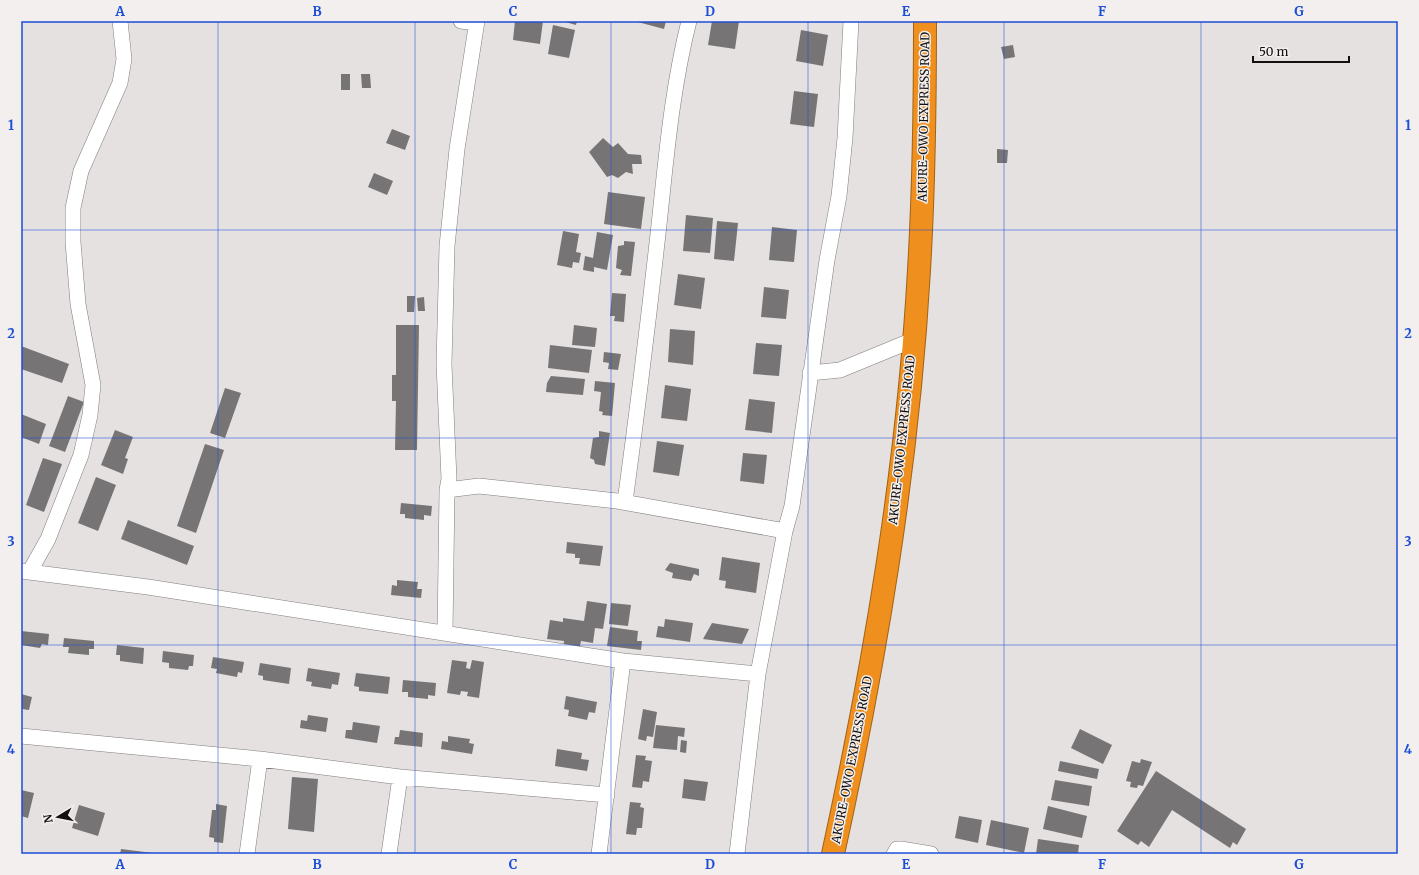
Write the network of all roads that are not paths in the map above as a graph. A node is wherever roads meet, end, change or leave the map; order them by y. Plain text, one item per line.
1 (120, 21) edge
2 (461, 21) edge
3 (689, 21) edge
4 (925, 21) edge
5 (477, 22) edge
6 (848, 22) edge
7 (913, 340) junction
8 (810, 373) junction
9 (447, 490) junction
10 (625, 502) junction
11 (785, 531) junction
12 (25, 571) edge
13 (445, 633) junction
14 (623, 660) junction
15 (758, 674) junction
16 (21, 736) edge
17 (260, 759) junction
18 (400, 778) junction
19 (606, 795) junction
20 (247, 854) edge
21 (389, 854) edge
22 (599, 854) edge
23 (737, 854) edge
24 (833, 854) edge
25 (894, 854) edge
26 (931, 854) edge

1 - 12 street
2 - 5 street
3 - 10 street
4 - 7 highway, AKURE-OWO EXPRESS ROAD
5 - 9 street
6 - 8 street
7 - 8 street
7 - 24 highway, AKURE-OWO EXPRESS ROAD
8 - 11 street
9 - 10 street
9 - 13 street
10 - 11 street
11 - 15 street
12 - 13 street
13 - 14 street
14 - 15 street
14 - 19 street
15 - 23 street
16 - 17 street
17 - 18 street
17 - 20 street
18 - 19 street
18 - 21 street
19 - 22 street
25 - 26 street

